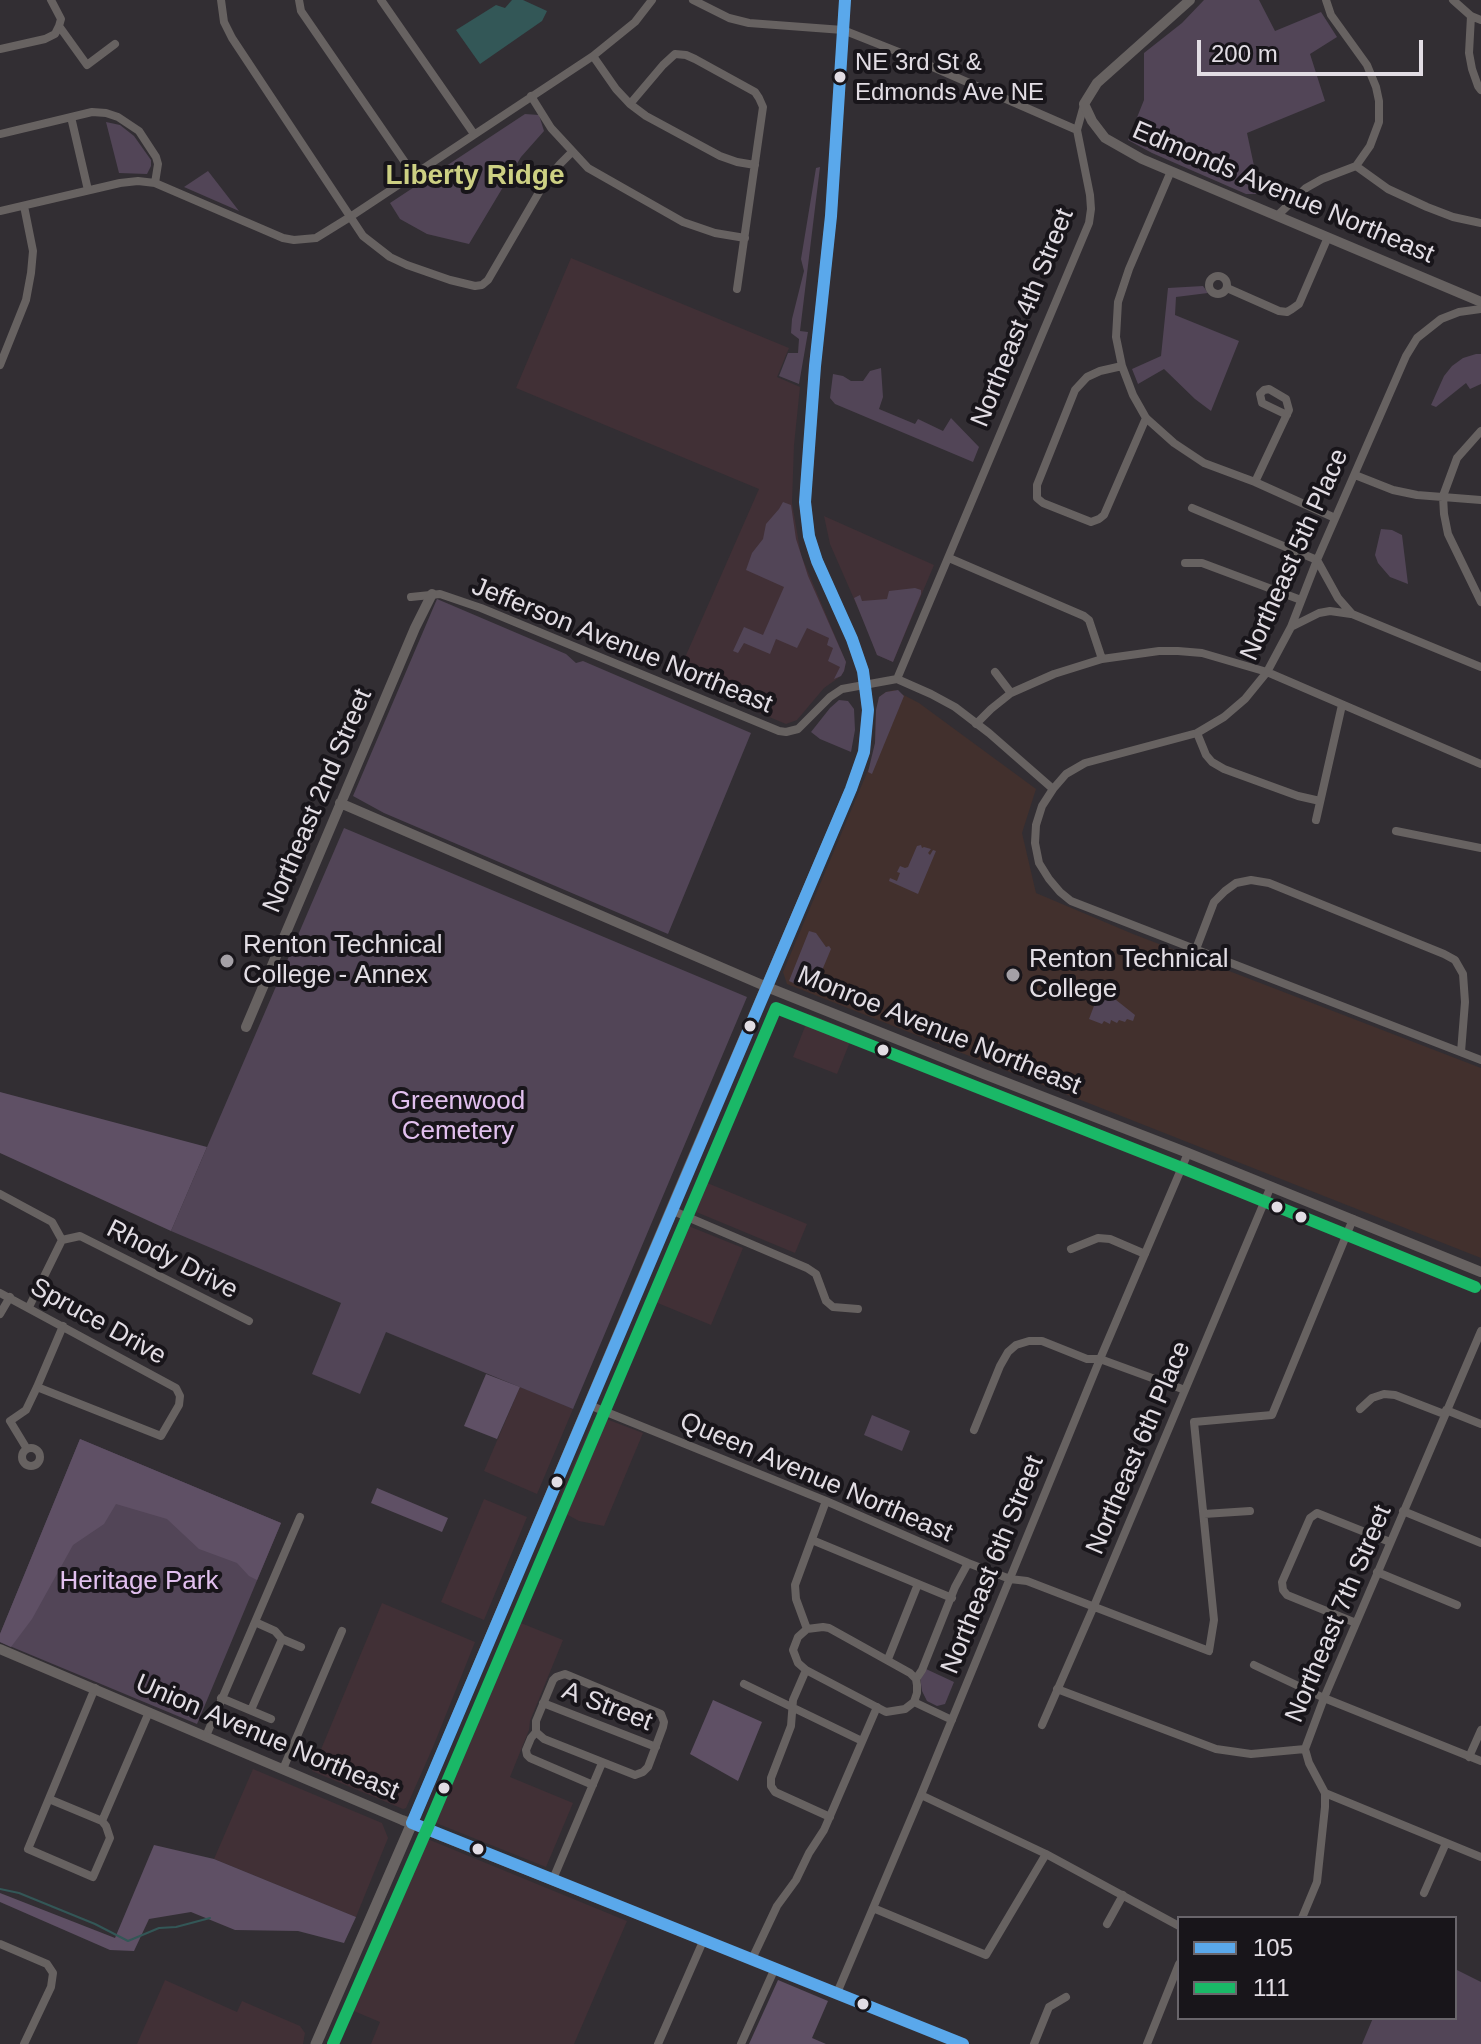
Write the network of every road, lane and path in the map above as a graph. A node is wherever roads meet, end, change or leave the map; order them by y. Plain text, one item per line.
1 (51, 0) edge
2 (221, 0) edge
3 (299, 0) edge
4 (381, 0) edge
5 (652, 0) edge
6 (693, 0) edge
7 (845, 0) edge
8 (1190, 0) edge
9 (1326, 0) edge
10 (1453, 0) edge
11 (1471, 16) junction
12 (1481, 20) edge
13 (59, 26) junction
14 (843, 30) junction
15 (115, 44) dead end
16 (0, 49) edge
17 (593, 56) junction
18 (1481, 90) edge
19 (531, 96) junction
20 (630, 104) junction
21 (1084, 104) junction
22 (71, 117) junction
23 (1077, 130) junction
24 (0, 134) edge
25 (474, 134) junction
26 (572, 152) junction
27 (755, 165) junction
28 (1356, 166) junction
29 (1171, 171) junction
30 (413, 174) junction
31 (155, 183) junction
32 (88, 190) junction
33 (24, 206) junction
34 (0, 211) edge
35 (1278, 215) junction
36 (350, 217) junction
37 (1481, 223) edge
38 (1328, 237) junction
39 (745, 238) junction
40 (1227, 288) dead end
41 (737, 289) dead end
42 (1481, 302) edge
43 (1481, 309) edge
44 (3, 348) edge
45 (0, 365) edge
46 (1122, 366) junction
47 (1287, 415) dead end
48 (1146, 418) junction
49 (1481, 431) edge
50 (1355, 475) junction
51 (1255, 482) junction
52 (1443, 496) junction
53 (1481, 500) edge
54 (1192, 508) dead end
55 (1335, 518) junction
56 (949, 558) junction
57 (1317, 560) junction
58 (1185, 563) dead end
59 (432, 594) junction
60 (411, 597) dead end
61 (1301, 600) junction
62 (1481, 602) edge
63 (1352, 614) junction
64 (1291, 627) junction
65 (1102, 659) junction
66 (1481, 666) edge
67 (995, 672) dead end
68 (1267, 672) junction
69 (897, 679) junction
70 (865, 685) junction
71 (1011, 693) junction
72 (1342, 705) junction
73 (976, 724) junction
74 (1197, 733) junction
75 (1481, 764) edge
76 (1053, 789) junction
77 (1320, 801) junction
78 (340, 803) junction
79 (1316, 820) dead end
80 (1396, 831) dead end
81 (1480, 845) edge
82 (1196, 949) junction
83 (767, 987) junction
84 (246, 1027) dead end
85 (1461, 1052) junction
86 (1481, 1060) edge
87 (1188, 1153) junction
88 (1271, 1186) junction
89 (0, 1194) edge
90 (671, 1210) junction
91 (1353, 1219) junction
92 (62, 1240) junction
93 (1071, 1249) dead end
94 (1145, 1254) junction
95 (1481, 1272) edge
96 (0, 1293) edge
97 (10, 1297) junction
98 (29, 1307) junction
99 (858, 1309) dead end
100 (0, 1314) edge
101 (249, 1321) dead end
102 (63, 1326) junction
103 (1481, 1331) edge
104 (1100, 1359) junction
105 (37, 1387) junction
106 (1185, 1390) junction
107 (589, 1405) junction
108 (1360, 1409) dead end
109 (1445, 1412) junction
110 (1175, 1414) junction
111 (0, 1418) edge
112 (10, 1421) junction
113 (1194, 1422) junction
114 (1481, 1424) edge
115 (974, 1430) dead end
116 (27, 1449) dead end
117 (826, 1501) junction
118 (1250, 1511) dead end
119 (1403, 1511) junction
120 (1204, 1514) junction
121 (300, 1517) dead end
122 (812, 1540) junction
123 (1390, 1542) junction
124 (1481, 1543) edge
125 (968, 1563) junction
126 (1377, 1572) junction
127 (1010, 1579) junction
128 (918, 1584) junction
129 (952, 1598) junction
130 (1457, 1605) dead end
131 (1094, 1606) junction
132 (255, 1622) junction
133 (1356, 1623) junction
134 (807, 1629) junction
135 (342, 1631) dead end
136 (282, 1639) junction
137 (301, 1647) dead end
138 (0, 1650) edge
139 (888, 1659) junction
140 (1254, 1665) dead end
141 (806, 1670) junction
142 (916, 1679) junction
143 (744, 1684) dead end
144 (95, 1688) junction
145 (1057, 1689) junction
146 (221, 1698) junction
147 (1324, 1698) junction
148 (914, 1702) junction
149 (543, 1703) junction
150 (877, 1707) junction
151 (792, 1708) junction
152 (251, 1710) junction
153 (149, 1712) junction
154 (271, 1719) dead end
155 (952, 1720) junction
156 (1042, 1725) dead end
157 (1481, 1730) edge
158 (536, 1732) junction
159 (206, 1736) junction
160 (862, 1741) junction
161 (656, 1747) junction
162 (1305, 1749) junction
163 (1469, 1757) junction
164 (1481, 1761) edge
165 (602, 1763) junction
166 (283, 1769) junction
167 (593, 1785) junction
168 (1325, 1793) junction
169 (921, 1795) junction
170 (49, 1799) junction
171 (830, 1817) junction
172 (102, 1821) junction
173 (412, 1823) junction
174 (1446, 1843) junction
175 (1046, 1854) junction
176 (1481, 1857) edge
177 (553, 1879) junction
178 (1424, 1893) dead end
179 (1123, 1895) junction
180 (873, 1908) junction
181 (1303, 1916) edge
182 (1107, 1924) dead end
183 (1177, 1925) edge
184 (704, 1939) junction
185 (0, 1944) edge
186 (752, 1959) junction
187 (775, 1968) junction
188 (1177, 1969) edge
189 (837, 1993) junction
190 (1066, 1997) dead end
191 (24, 2044) edge
192 (316, 2044) edge
193 (658, 2044) edge
194 (741, 2044) edge
195 (963, 2044) edge
196 (1034, 2044) edge
197 (1147, 2044) edge

1 - 13 street
2 - 36 street
3 - 30 street
4 - 25 street
5 - 17 street
6 - 14 street
7 - 14 main road
8 - 21 street, Northeast 4th Street
9 - 28 street
10 - 11 street
11 - 12 street
11 - 18 street
13 - 15 street
13 - 16 street
14 - 23 street
14 - 70 main road
17 - 19 street
17 - 20 street
19 - 25 street
19 - 26 street
20 - 27 street
20 - 27 street
21 - 23 street, Northeast 4th Street
21 - 29 street, Edmonds Avenue Northeast
22 - 24 street
22 - 31 street
22 - 32 street
23 - 56 street, Northeast 4th Street
25 - 30 street
26 - 36 street
26 - 39 street
27 - 39 street
28 - 35 street
28 - 37 street
29 - 35 street, Edmonds Avenue Northeast
29 - 46 street
30 - 36 street
31 - 32 street
31 - 36 street
32 - 33 street
33 - 34 street
33 - 44 street
35 - 38 street, Edmonds Avenue Northeast
38 - 40 street
38 - 42 street, Edmonds Avenue Northeast
39 - 41 street
43 - 50 street, Northeast 5th Place
44 - 45 street
46 - 48 street
46 - 48 street
47 - 51 street
48 - 51 street
49 - 52 street
50 - 52 street
50 - 55 street, Northeast 5th Place
51 - 55 street
52 - 53 street
52 - 62 street
54 - 57 street
55 - 57 street, Northeast 5th Place
56 - 65 street
56 - 69 street, Northeast 4th Street
57 - 61 street, Northeast 5th Place
57 - 63 street
58 - 61 street
59 - 60 street, Jefferson Avenue Northeast
59 - 70 street, Jefferson Avenue Northeast
59 - 78 street, Northeast 2nd Street
61 - 64 street, Northeast 5th Place
63 - 64 street
63 - 66 street
64 - 68 street, Northeast 5th Place
65 - 68 street
65 - 71 street
67 - 71 street
68 - 72 street
68 - 74 street, Northeast 5th Place
69 - 70 street, Jefferson Avenue Northeast
69 - 73 street
70 - 83 main road
71 - 73 street
72 - 75 street
72 - 77 street
73 - 76 street
74 - 76 street, Northeast 5th Place
74 - 77 street
76 - 82 street
77 - 79 street
78 - 83 street, Monroe Avenue Northeast
78 - 84 street, Northeast 2nd Street
80 - 81 street
82 - 85 street
82 - 85 street
83 - 87 street, Monroe Avenue Northeast
83 - 90 main road
85 - 86 street
87 - 88 street, Monroe Avenue Northeast
87 - 94 street, Northeast 6th Street
88 - 91 street, Monroe Avenue Northeast
88 - 106 street, Northeast 6th Place
89 - 92 street, Rhody Drive
90 - 99 street
90 - 107 main road
91 - 95 street, Monroe Avenue Northeast
91 - 113 street
92 - 98 street
92 - 101 street, Rhody Drive
93 - 94 street
94 - 104 street, Northeast 6th Street
96 - 97 street, Spruce Drive
97 - 98 street, Spruce Drive
97 - 100 street
98 - 102 street, Spruce Drive
102 - 105 street
102 - 105 street, Spruce Drive
103 - 109 street, Northeast 7th Street
104 - 106 street
104 - 115 street
104 - 127 street, Northeast 6th Street
105 - 112 street
106 - 110 street, Northeast 6th Place
107 - 117 street, Queen Avenue Northeast
107 - 173 main road
108 - 109 street
109 - 114 street
109 - 119 street, Northeast 7th Street
110 - 113 street
110 - 131 street, Northeast 6th Place
111 - 112 street
112 - 116 street
113 - 120 street
117 - 122 street
117 - 125 street, Queen Avenue Northeast
118 - 120 street
119 - 123 street, Northeast 7th Street
119 - 124 street
120 - 131 street, Queen Avenue Northeast
121 - 132 street
122 - 128 street
122 - 134 street
123 - 126 street, Northeast 7th Street
123 - 133 street
125 - 127 street, Queen Avenue Northeast
125 - 129 street
126 - 130 street
126 - 133 street, Northeast 7th Street
127 - 131 street, Queen Avenue Northeast
127 - 155 street, Northeast 6th Street
128 - 129 street
128 - 139 street
129 - 142 street
131 - 145 street, Northeast 6th Place
132 - 136 street
132 - 146 street
133 - 147 street, Northeast 7th Street
134 - 139 street
134 - 141 street
135 - 166 street
136 - 137 street
136 - 152 street
138 - 144 street, Union Avenue Northeast
139 - 142 street
140 - 147 street
141 - 150 street
141 - 151 street
142 - 148 street
143 - 151 street
144 - 153 street, Union Avenue Northeast
144 - 170 street
145 - 156 street, Northeast 6th Place
145 - 162 street
146 - 152 street
146 - 159 street
147 - 162 street, Northeast 7th Street
147 - 163 street
148 - 150 street
148 - 155 street
149 - 158 street
149 - 161 street, A Street
149 - 161 street
150 - 160 street
151 - 160 street
151 - 171 street
152 - 154 street
153 - 159 street, Union Avenue Northeast
153 - 172 street
155 - 169 street, Northeast 6th Street
157 - 163 street
158 - 165 street
158 - 167 street
159 - 166 street, Union Avenue Northeast
160 - 171 street
161 - 165 street
162 - 168 street, Northeast 7th Street
163 - 164 street
165 - 167 street
166 - 173 street, Union Avenue Northeast
167 - 177 street
168 - 174 street
168 - 181 street
169 - 175 street
169 - 180 street, Northeast 6th Street
170 - 172 street
170 - 172 street
171 - 186 street
173 - 177 street, Union Avenue Northeast
173 - 192 main road
174 - 176 street
174 - 178 street
175 - 179 street
175 - 180 street
177 - 184 street, Union Avenue Northeast
179 - 182 street
179 - 183 street
180 - 189 street, Northeast 6th Street
184 - 186 street, Union Avenue Northeast
184 - 193 street
185 - 191 street
186 - 187 street, Union Avenue Northeast
187 - 189 street, Union Avenue Northeast
187 - 194 street
188 - 197 street
189 - 195 street, Union Avenue Northeast
190 - 196 street

